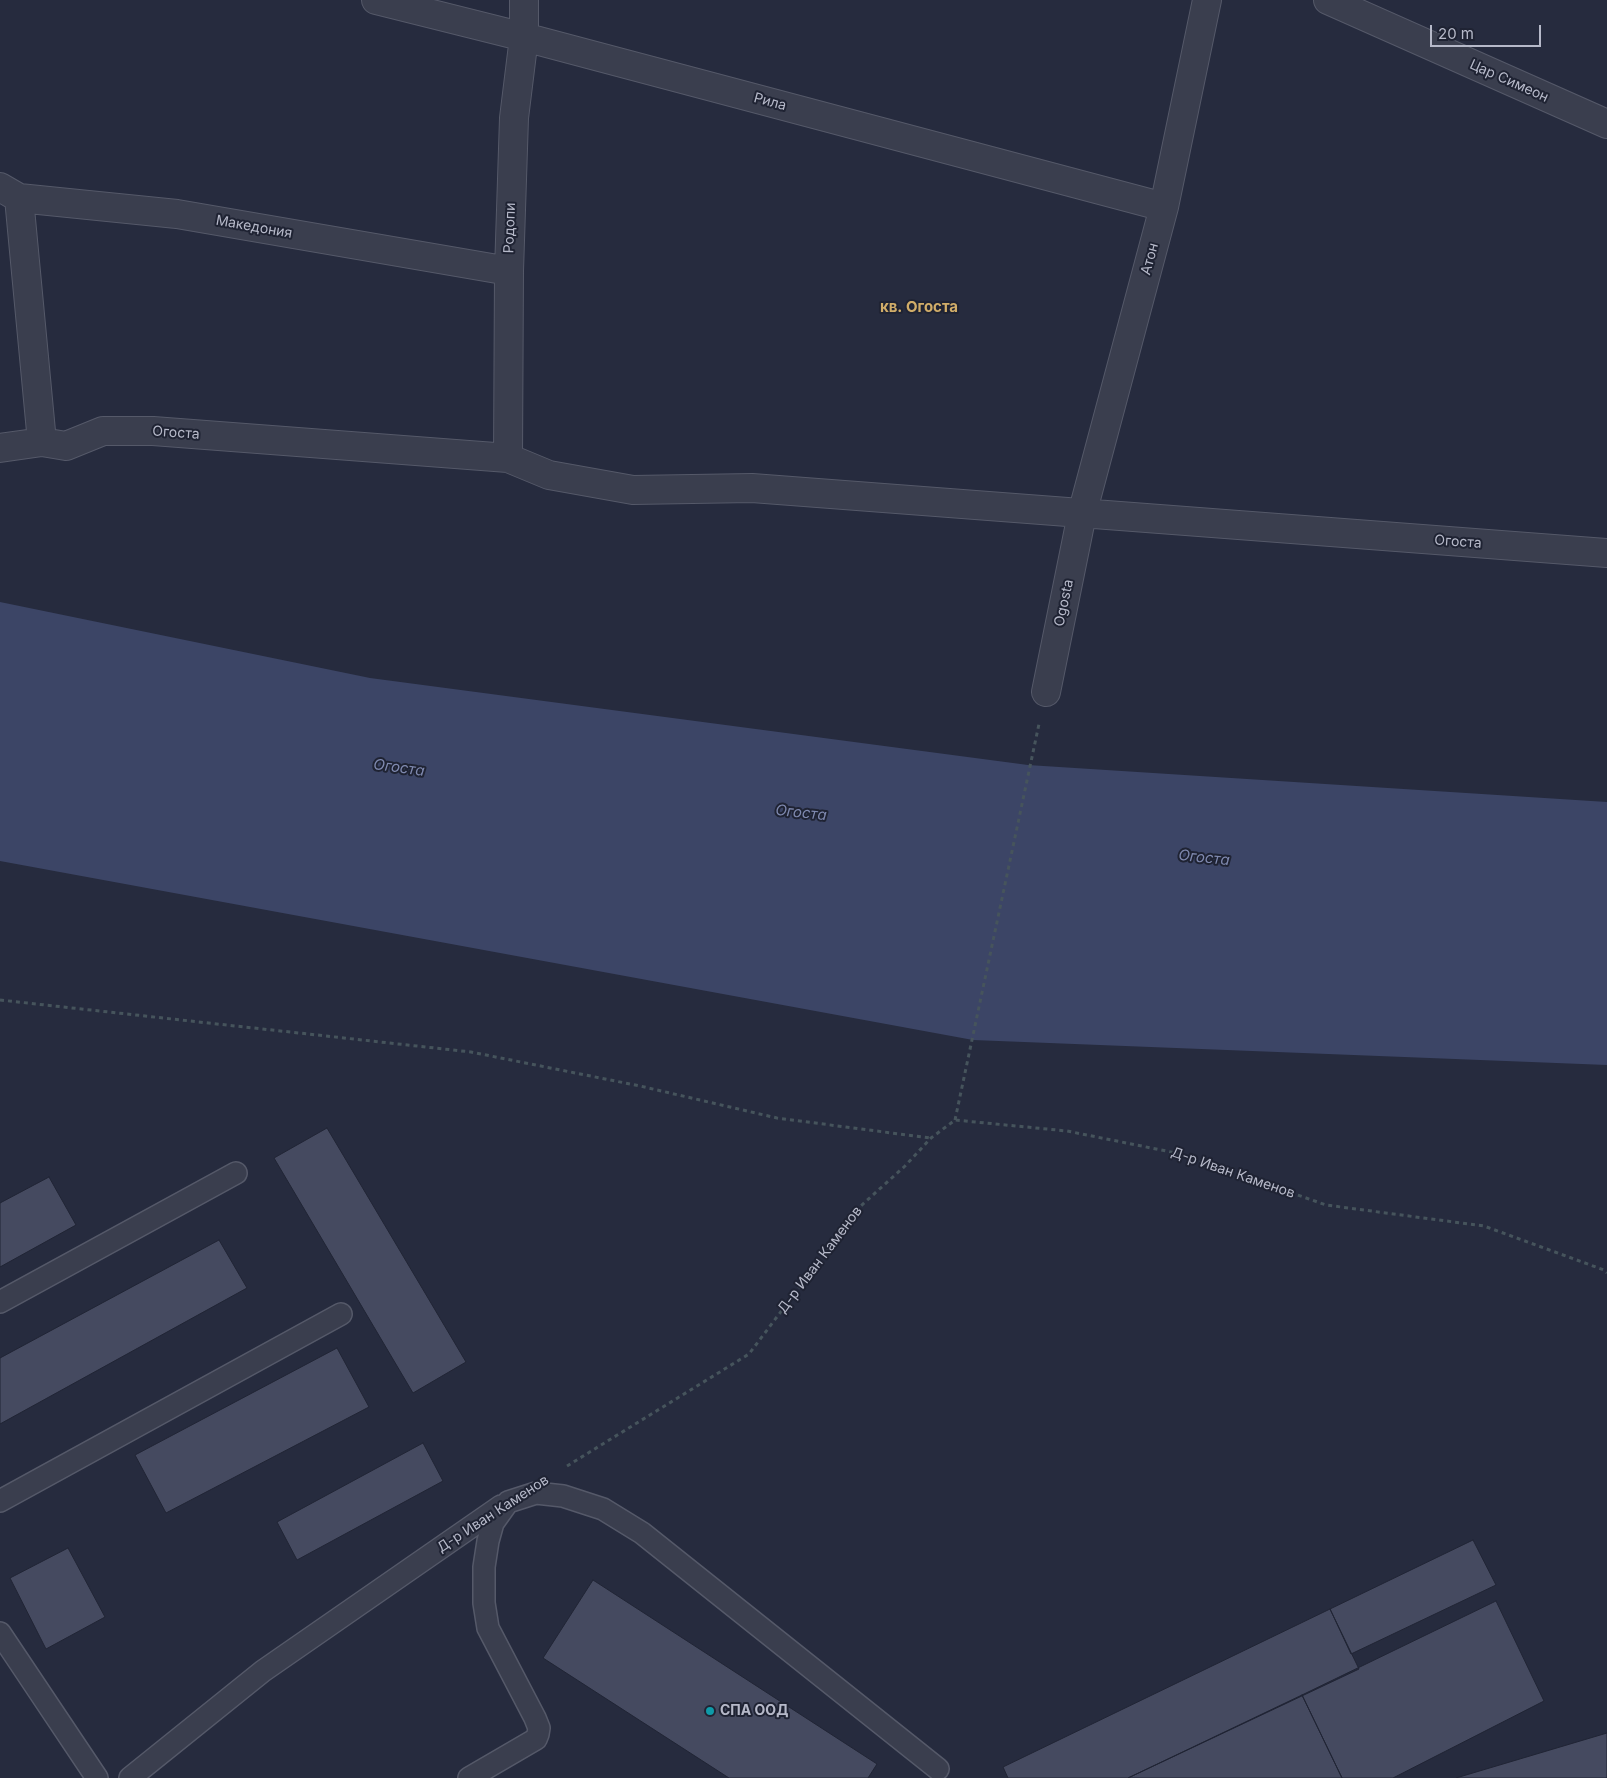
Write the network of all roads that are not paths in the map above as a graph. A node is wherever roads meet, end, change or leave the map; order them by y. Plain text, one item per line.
1 (376, 0) edge
2 (524, 0) edge
3 (1207, 0) edge
4 (1328, 0) edge
5 (524, 37) junction
6 (1607, 124) edge
7 (10, 193) edge
8 (1164, 207) junction
9 (509, 270) junction
10 (42, 442) junction
11 (0, 448) edge
12 (508, 458) junction
13 (1082, 514) junction
14 (1607, 552) edge
15 (1046, 692) road end
16 (236, 1173) dead end
17 (0, 1302) edge
18 (341, 1314) dead end
19 (0, 1501) edge
20 (508, 1502) junction
21 (0, 1633) edge
22 (938, 1769) dead end
23 (97, 1778) edge
24 (130, 1778) edge
25 (469, 1778) edge

1 - 5 street, Рила
2 - 5 street, Родопи
3 - 8 street, Атон
4 - 6 street, Цар Симеон
5 - 8 street, Рила
5 - 9 street, Родопи
7 - 9 street, Македония
7 - 10 street
8 - 13 street, Атон
9 - 12 street, Родопи
10 - 11 street, Огоста
10 - 12 street, Огоста
12 - 13 street, Огоста
13 - 14 street, Огоста
13 - 15 street, Ogosta
16 - 17 lane
18 - 19 lane
20 - 22 lane, Д-р Иван Каменов
20 - 24 lane, Д-р Иван Каменов
20 - 25 lane
21 - 23 lane

